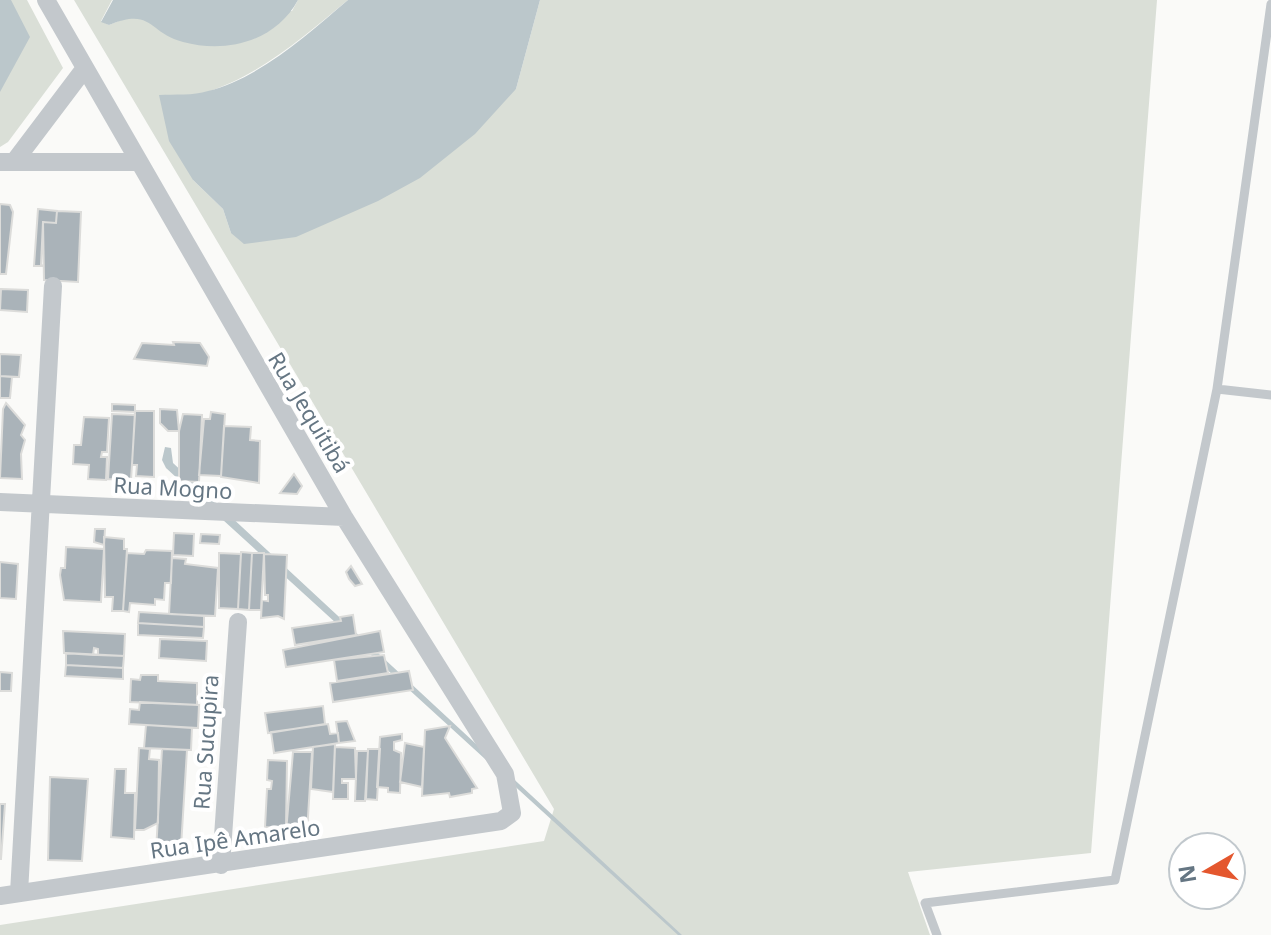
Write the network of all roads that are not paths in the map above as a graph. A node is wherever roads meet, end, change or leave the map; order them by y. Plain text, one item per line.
1 (46, 0) edge
2 (1271, 4) edge
3 (85, 68) junction
4 (7, 162) edge
5 (137, 162) junction
6 (53, 286) dead end
7 (1217, 389) junction
8 (1271, 395) edge
9 (0, 502) edge
10 (42, 504) junction
11 (344, 517) junction
12 (238, 622) dead end
13 (476, 825) joint
14 (221, 865) junction
15 (19, 893) junction
16 (0, 896) edge
17 (937, 935) edge

1 - 3 street, Rua Jequitibá
2 - 7 lane
3 - 4 street
3 - 5 street, Rua Jequitibá
4 - 5 street
5 - 11 street, Rua Jequitibá
6 - 10 street
7 - 8 lane
7 - 17 lane
9 - 10 street, Rua Mogno
10 - 11 street, Rua Mogno
10 - 15 street
11 - 13 street, Rua Jequitibá
12 - 14 street, Rua Sucupira
13 - 14 street, Rua Ipê Amarelo
14 - 15 street, Rua Ipê Amarelo
15 - 16 street, Rua Ipê Amarelo

